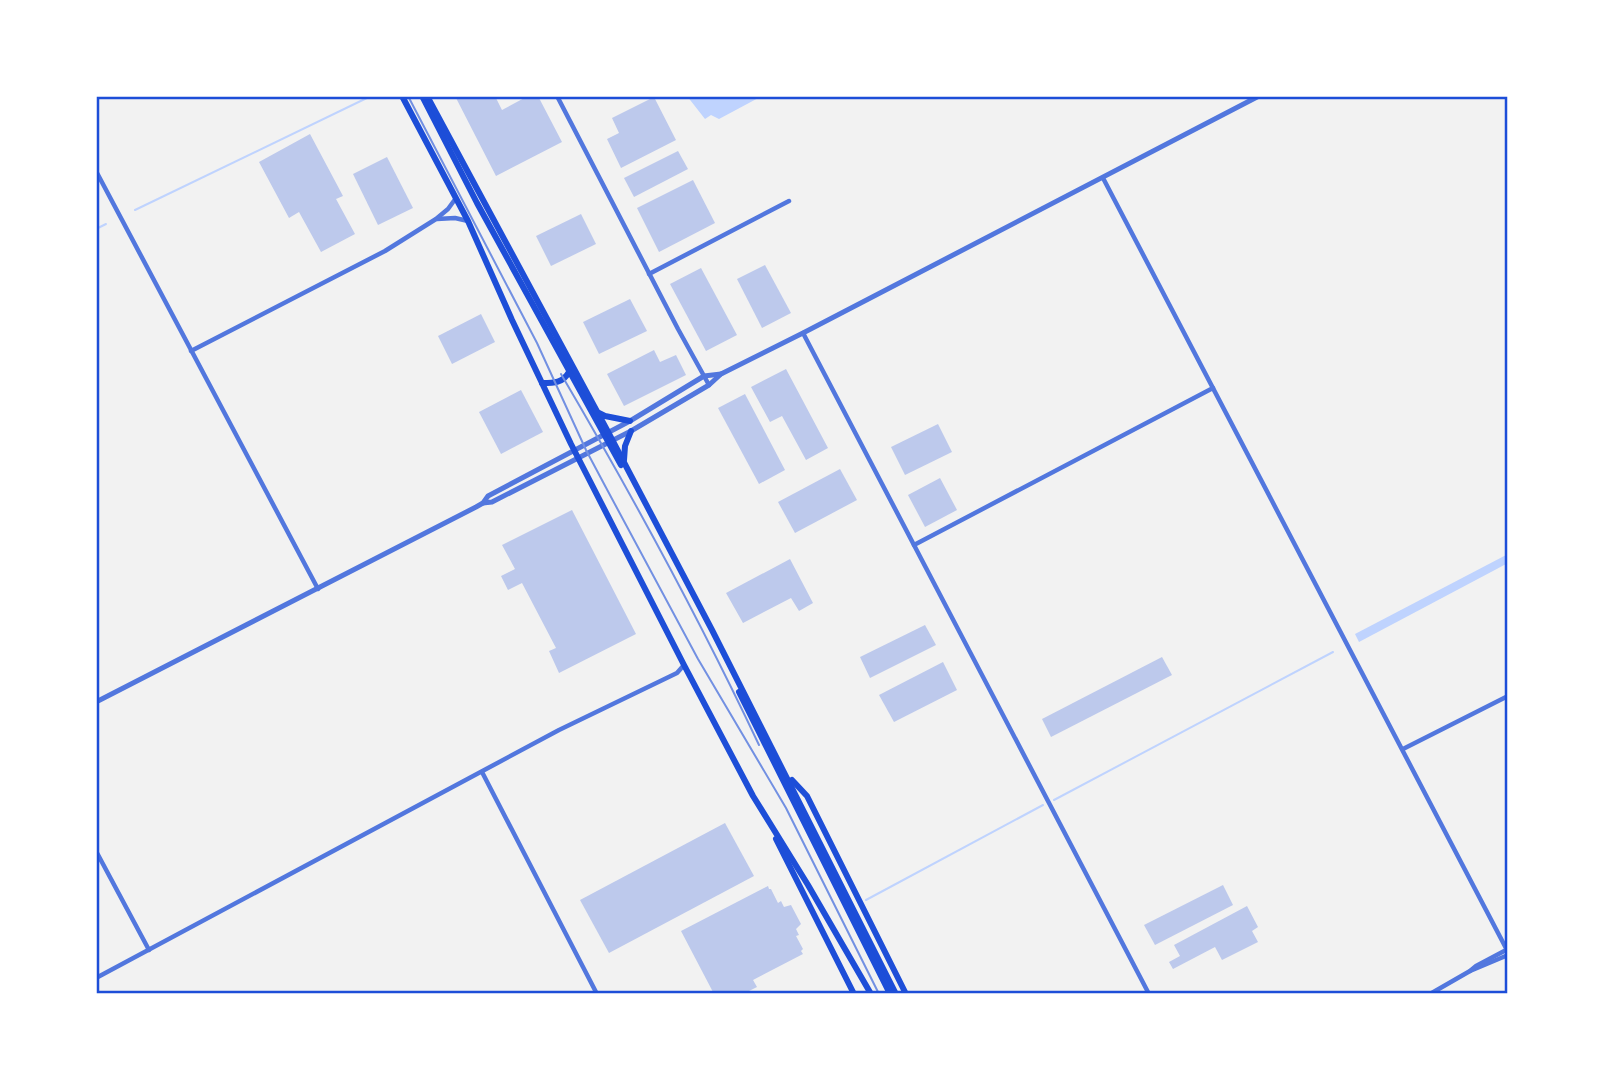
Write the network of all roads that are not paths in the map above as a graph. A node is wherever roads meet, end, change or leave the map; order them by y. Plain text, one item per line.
1 (402, 96) edge
2 (424, 96) edge
3 (557, 96) edge
4 (1259, 96) edge
5 (96, 172) edge
6 (1103, 178) junction
7 (456, 198) junction
8 (789, 201) dead end
9 (436, 219) junction
10 (468, 221) junction
11 (649, 274) junction
12 (803, 333) junction
13 (191, 351) junction
14 (569, 372) junction
15 (720, 374) junction
16 (704, 376) junction
17 (542, 383) junction
18 (709, 385) junction
19 (1213, 388) junction
20 (588, 406) junction
21 (630, 421) junction
22 (631, 431) junction
23 (603, 435) junction
24 (608, 443) junction
25 (574, 450) junction
26 (579, 459) junction
27 (623, 470) junction
28 (483, 503) junction
29 (914, 545) junction
30 (318, 589) junction
31 (684, 665) junction
32 (1508, 696) edge
33 (96, 702) edge
34 (1403, 749) junction
35 (482, 772) junction
36 (785, 774) junction
37 (756, 800) junction
38 (96, 851) edge
39 (149, 950) junction
40 (1507, 952) edge
41 (96, 978) edge
42 (597, 994) edge
43 (854, 994) edge
44 (871, 994) edge
45 (890, 994) edge
46 (896, 994) edge
47 (906, 994) edge
48 (1149, 994) edge
49 (1430, 994) edge

1 - 7 main road
2 - 14 main road
2 - 36 main road
3 - 11 street
4 - 6 street
5 - 13 street
6 - 12 street
6 - 19 street
7 - 9 street
7 - 10 main road
8 - 11 street
9 - 10 street
9 - 13 street
10 - 17 main road
11 - 16 street
12 - 15 street
12 - 29 street
13 - 30 street
14 - 17 main road
14 - 20 main road
15 - 16 street
15 - 18 street
16 - 18 street
16 - 21 street
17 - 25 main road
18 - 22 street
19 - 29 street
19 - 34 street
20 - 21 main road
20 - 23 main road
21 - 23 street
22 - 24 street
22 - 27 main road
23 - 24 main road
23 - 25 street
24 - 26 street
24 - 27 main road
25 - 26 main road
25 - 28 street
26 - 28 street
26 - 31 main road
27 - 45 main road
28 - 30 street
29 - 48 street
30 - 33 street
31 - 35 street
31 - 37 main road
32 - 34 street
34 - 40 street
35 - 39 street
35 - 42 street
36 - 46 main road
36 - 47 main road
37 - 43 main road
37 - 44 main road
38 - 39 street
39 - 41 street
40 - 49 street

